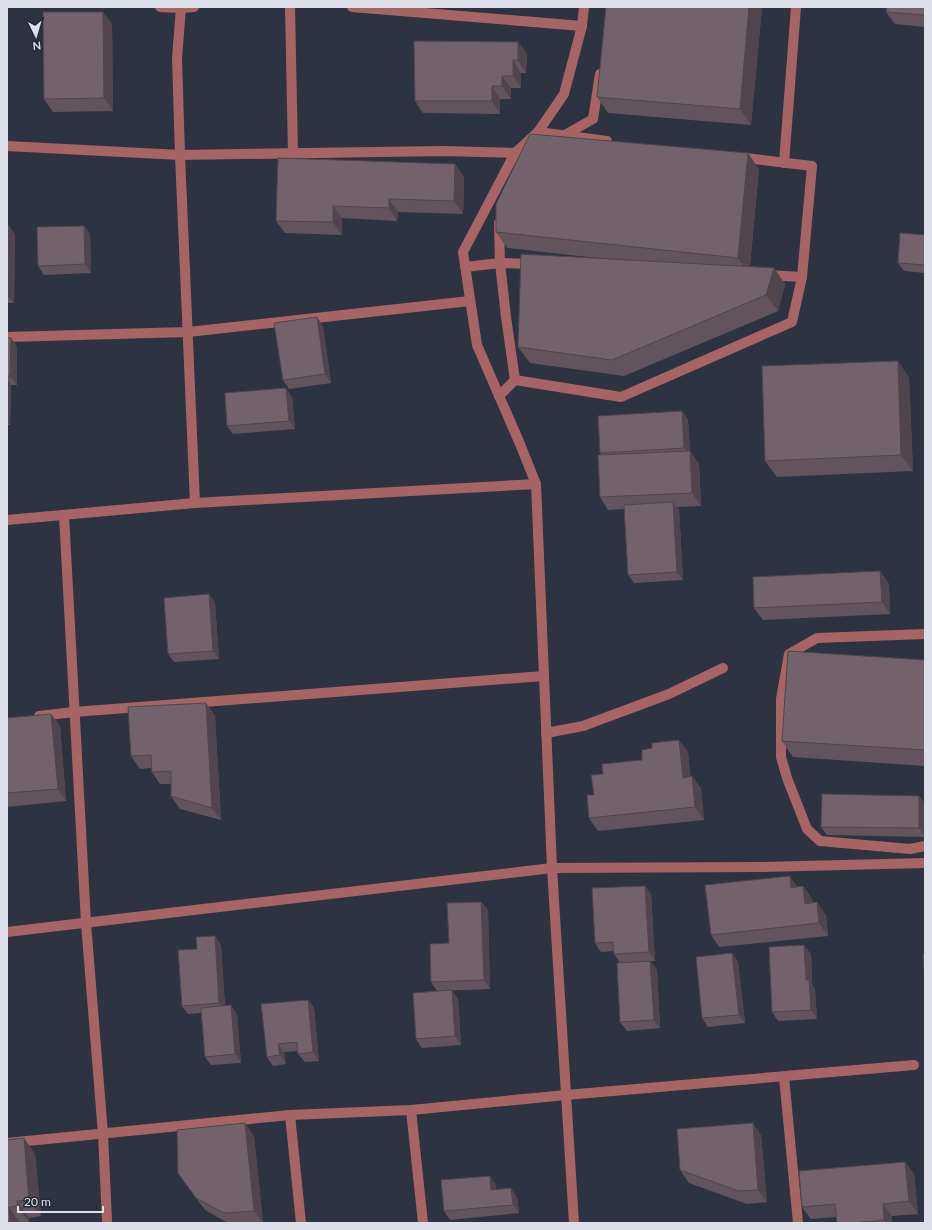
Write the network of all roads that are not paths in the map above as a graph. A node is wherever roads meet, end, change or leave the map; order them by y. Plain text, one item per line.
1 (160, 7) edge
2 (194, 7) edge
3 (290, 7) edge
4 (352, 7) edge
5 (584, 7) edge
6 (796, 7) edge
7 (181, 8) edge
8 (582, 26) junction
9 (602, 64) edge
10 (538, 132) junction
11 (564, 136) junction
12 (550, 142) edge
13 (619, 143) edge
14 (7, 146) edge
15 (515, 153) junction
16 (293, 154) junction
17 (180, 155) junction
18 (729, 156) edge
19 (784, 163) junction
20 (499, 211) edge
21 (500, 263) junction
22 (547, 265) edge
23 (465, 267) junction
24 (754, 275) edge
25 (802, 277) junction
26 (470, 301) junction
27 (188, 332) junction
28 (7, 338) edge
29 (515, 380) junction
30 (499, 396) junction
31 (536, 484) junction
32 (195, 503) junction
33 (64, 515) junction
34 (7, 520) edge
35 (925, 634) edge
36 (723, 668) dead end
37 (544, 676) junction
38 (74, 712) junction
39 (30, 717) edge
40 (546, 733) junction
41 (925, 846) edge
42 (925, 863) edge
43 (552, 868) junction
44 (86, 923) junction
45 (7, 932) edge
46 (914, 1065) dead end
47 (784, 1077) junction
48 (566, 1095) junction
49 (411, 1110) junction
50 (290, 1115) junction
51 (103, 1134) junction
52 (7, 1144) edge
53 (107, 1221) dead end
54 (301, 1223) edge
55 (423, 1223) edge
56 (574, 1223) edge
57 (798, 1223) edge

1 - 7 street
2 - 7 street
3 - 16 street
4 - 8 street
5 - 8 street
6 - 19 street
7 - 17 street
8 - 10 street
9 - 11 street
10 - 11 street
10 - 15 street
11 - 12 street
11 - 13 street
14 - 17 street
15 - 16 street
15 - 23 street
16 - 17 street
17 - 27 street
18 - 19 street
19 - 25 street
20 - 21 street
21 - 22 street
21 - 23 street
21 - 29 street
23 - 26 street
24 - 25 street
25 - 29 street
26 - 27 street
26 - 30 street
27 - 28 street
27 - 32 street
29 - 30 street
30 - 31 street
31 - 32 street
31 - 37 street
32 - 33 street
33 - 34 street
33 - 38 street
35 - 41 street
36 - 40 street
37 - 38 street
37 - 40 street
38 - 39 street
38 - 44 street
40 - 43 street
42 - 43 street
43 - 44 street
43 - 48 street
44 - 45 street
44 - 51 street
46 - 47 street
47 - 48 street
47 - 57 street
48 - 49 street
48 - 56 street
49 - 50 street
49 - 55 street
50 - 51 street
50 - 54 street
51 - 52 street
51 - 53 street

